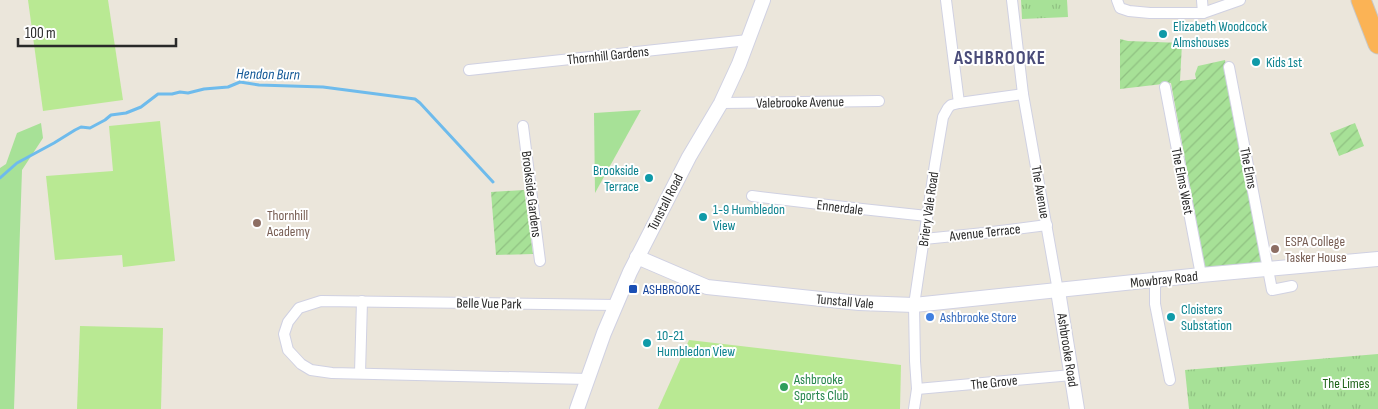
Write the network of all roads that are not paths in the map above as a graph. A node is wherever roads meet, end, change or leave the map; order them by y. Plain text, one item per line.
1 (763, 0) edge
2 (946, 0) edge
3 (1202, 0) edge
4 (1240, 0) edge
5 (1361, 0) edge
6 (1012, 1) edge
7 (1119, 4) edge
8 (1203, 13) junction
9 (748, 40) junction
10 (1378, 44) edge
11 (1229, 67) dead end
12 (469, 70) dead end
13 (1165, 87) dead end
14 (1023, 94) junction
15 (879, 101) dead end
16 (721, 103) junction
17 (959, 103) junction
18 (523, 126) dead end
19 (752, 196) dead end
20 (927, 216) junction
21 (1047, 225) junction
22 (924, 239) junction
23 (637, 257) junction
24 (1378, 259) edge
25 (540, 261) dead end
26 (1269, 269) junction
27 (1201, 275) junction
28 (1155, 280) junction
29 (1292, 286) dead end
30 (1058, 291) junction
31 (362, 301) junction
32 (616, 305) junction
33 (914, 306) junction
34 (360, 373) junction
35 (1072, 375) junction
36 (588, 379) junction
37 (1170, 380) dead end
38 (917, 389) junction
39 (577, 409) edge
40 (914, 409) edge
41 (1077, 409) edge

1 - 9 street, Tunstall Road
2 - 17 street
3 - 8 street
4 - 8 street
5 - 10 highway
6 - 14 street, The Avenue
7 - 8 street
9 - 12 street, Thornhill Gardens
9 - 16 street, Tunstall Road
11 - 26 street, The Elms
13 - 27 street, The Elms West
14 - 17 street
14 - 21 street, The Avenue
15 - 16 street, Valebrooke Avenue
16 - 23 street, Tunstall Road
17 - 20 street, Briery Vale Road
18 - 25 street, Brookside Gardens
19 - 20 street, Ennerdale
20 - 22 street, Briery Vale Road
21 - 22 street, Avenue Terrace
21 - 30 street, The Avenue
22 - 33 street, Briery Vale Road
23 - 32 street, Tunstall Road
23 - 33 street, Tunstall Vale
24 - 26 street, Mowbray Road
26 - 27 street, Mowbray Road
26 - 29 street, The Elms
27 - 28 street, Mowbray Road
28 - 30 street, Mowbray Road
28 - 37 street
30 - 33 street, Tunstall Vale
30 - 35 street, Ashbrooke Road
31 - 32 street, Belle Vue Park
31 - 34 street
31 - 34 street
32 - 36 street, Tunstall Road
33 - 38 street, Briery Vale Road
34 - 36 street
35 - 38 street, The Grove
35 - 41 street, Ashbrooke Road
36 - 39 street, Tunstall Road
38 - 40 street, Briery Vale Road

